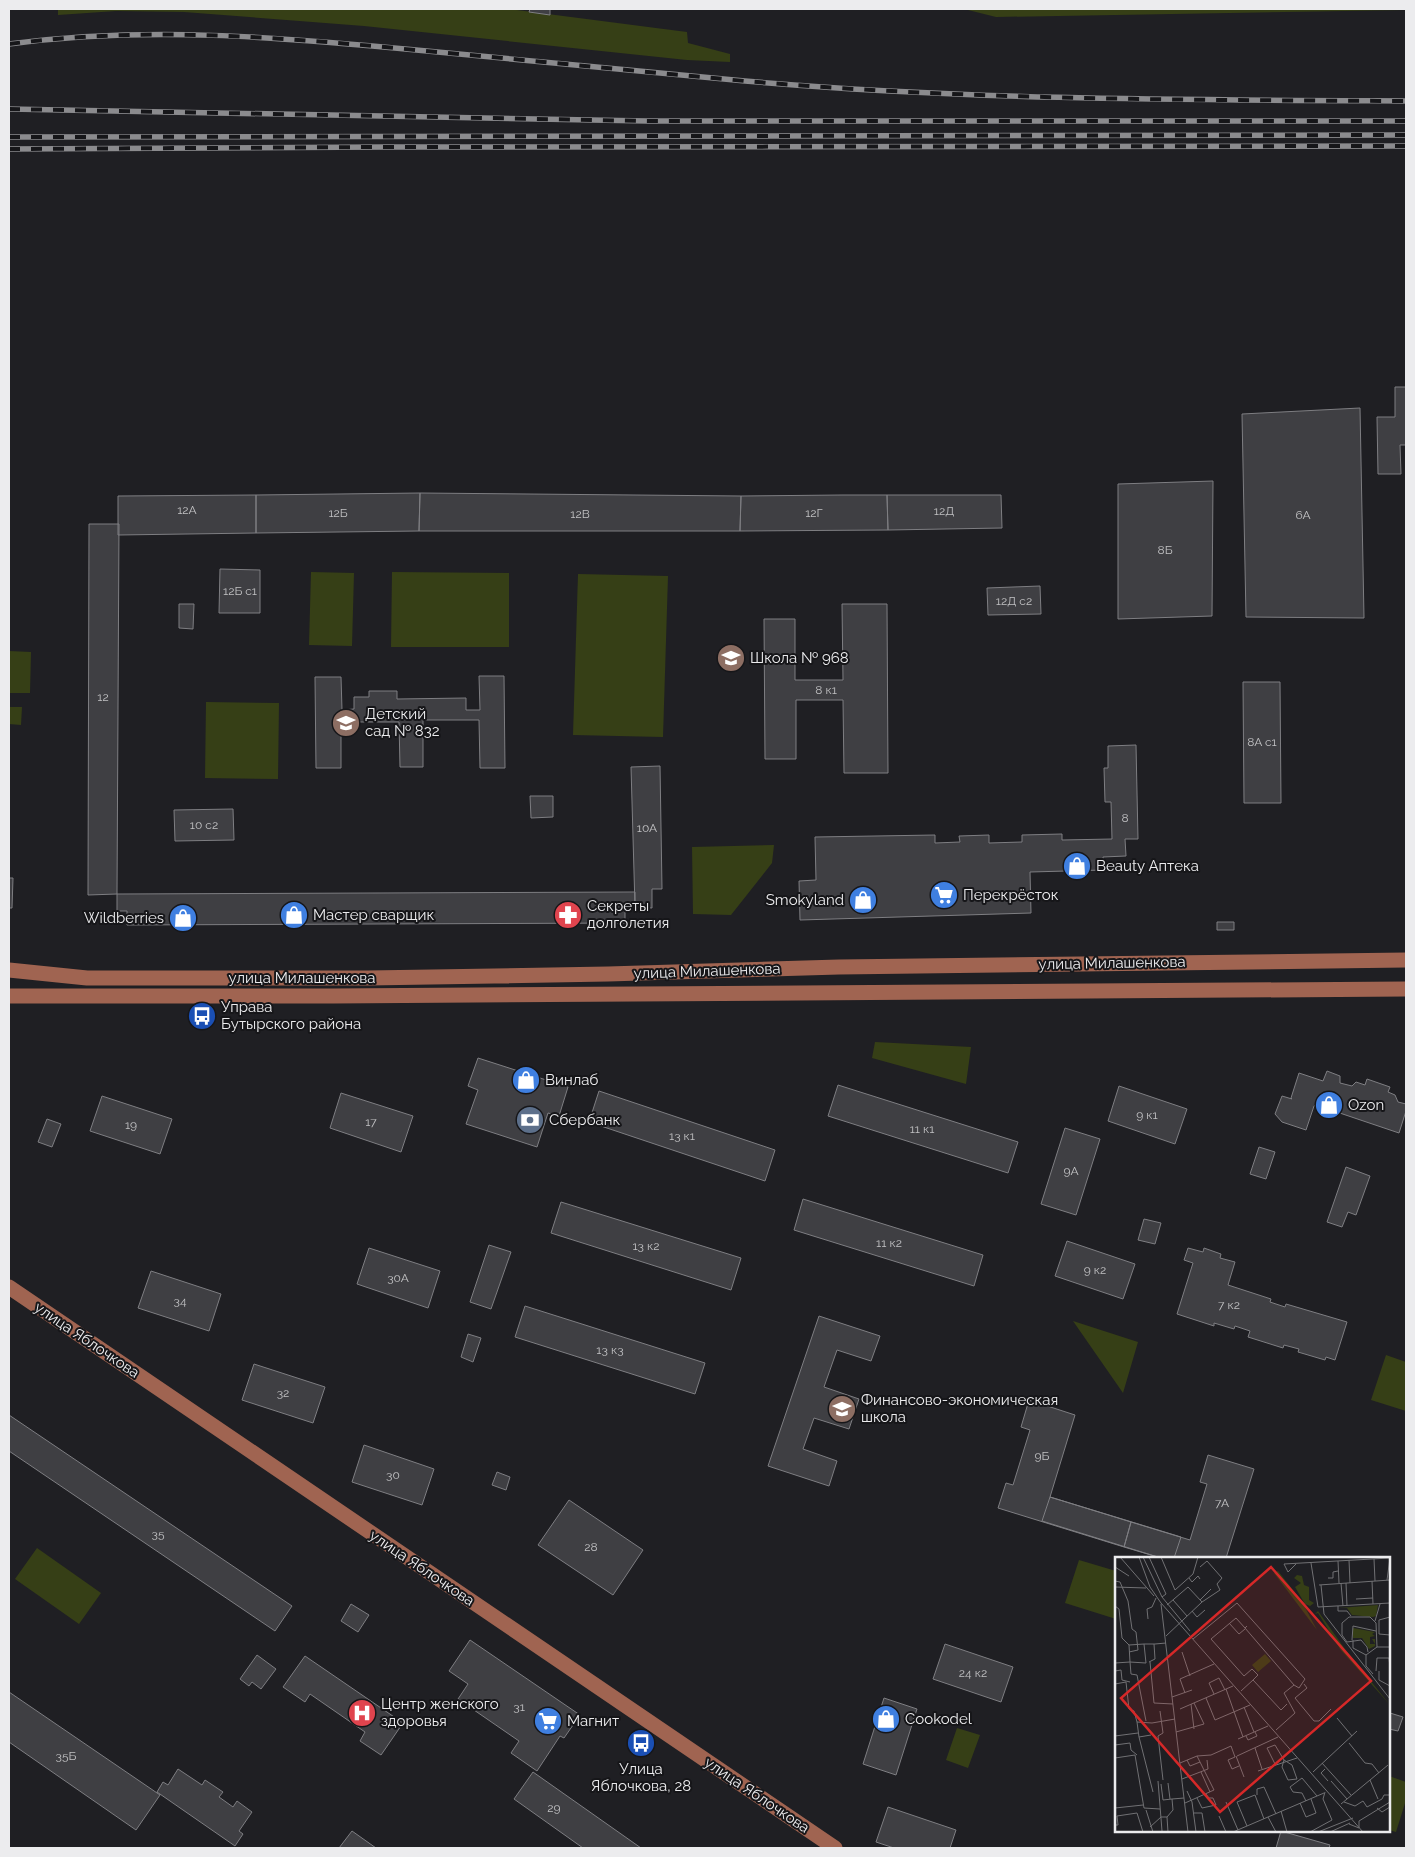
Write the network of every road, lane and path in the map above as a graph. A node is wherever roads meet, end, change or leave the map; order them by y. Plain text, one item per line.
1 (1406, 960) edge
2 (9, 970) edge
3 (1406, 988) edge
4 (9, 996) edge
5 (9, 1287) edge
6 (835, 1848) edge

1 - 2 main road, улица Милашенкова
3 - 4 main road, улица Милашенкова
5 - 6 main road, улица Яблочкова

